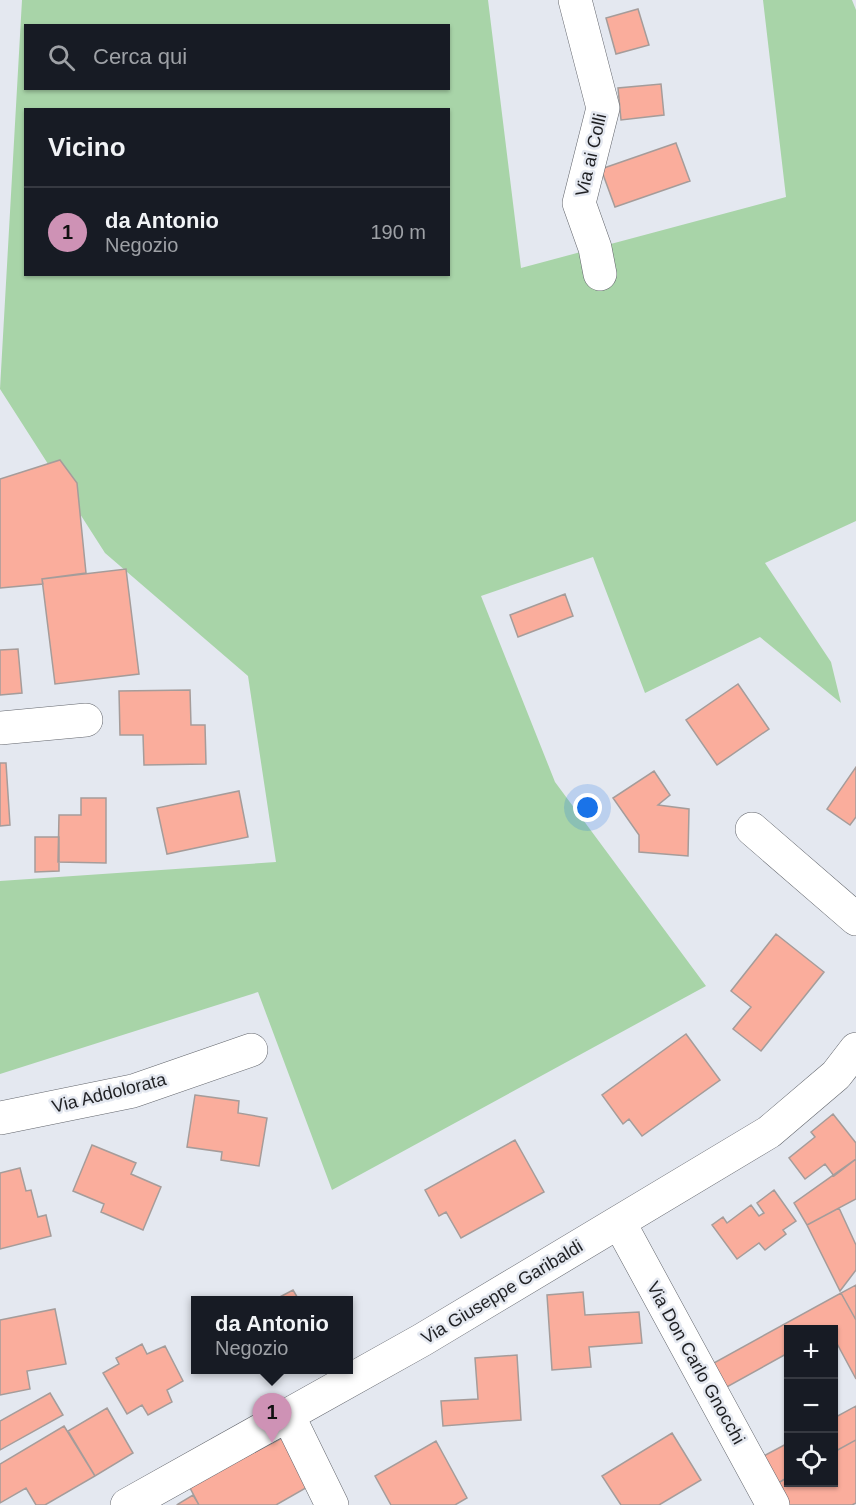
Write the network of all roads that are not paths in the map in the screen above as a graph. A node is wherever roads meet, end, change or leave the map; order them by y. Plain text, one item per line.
1 (575, 0) edge
2 (600, 274) dead end
3 (86, 720) dead end
4 (0, 728) edge
5 (752, 829) dead end
6 (856, 919) edge
7 (856, 1049) edge
8 (250, 1050) dead end
9 (0, 1118) edge
10 (619, 1222) junction
11 (288, 1415) junction
12 (127, 1505) edge
13 (332, 1505) edge
14 (773, 1505) edge

1 - 2 street, Via ai Colli
3 - 4 street
5 - 6 street
7 - 10 street, Via Giuseppe Garibaldi
8 - 9 street, Via Addolorata
10 - 11 street, Via Giuseppe Garibaldi
10 - 14 street, Via Don Carlo Gnocchi
11 - 12 street, Via Giuseppe Garibaldi
11 - 13 street

